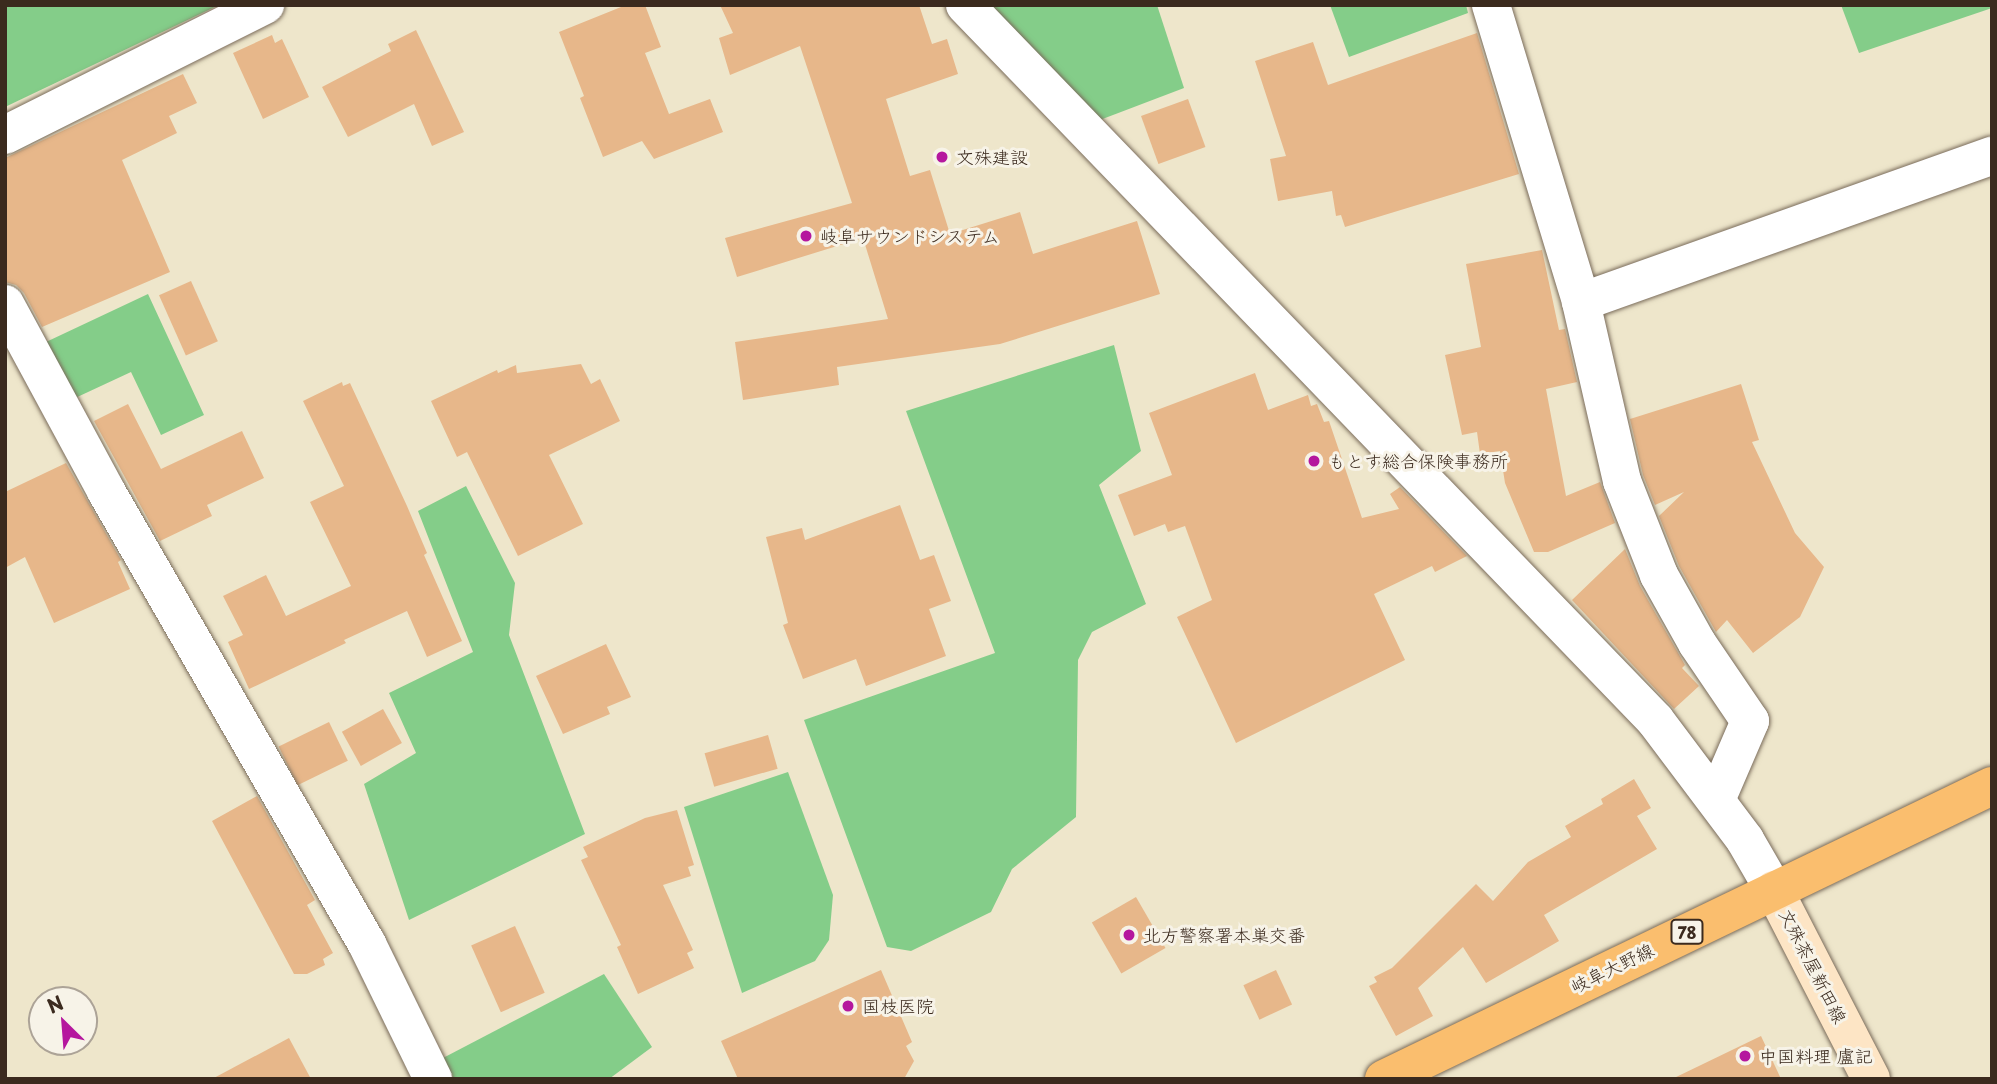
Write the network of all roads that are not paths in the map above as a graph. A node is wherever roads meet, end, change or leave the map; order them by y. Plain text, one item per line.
1 (265, 5) edge
2 (965, 5) edge
3 (1491, 5) edge
4 (5, 135) edge
5 (1992, 156) edge
6 (1581, 302) junction
7 (5, 304) edge
8 (1992, 786) edge
9 (1716, 800) junction
10 (1774, 890) junction
11 (433, 1079) edge
12 (1384, 1079) edge
13 (1871, 1079) edge

1 - 4 street
2 - 9 street
3 - 6 street
5 - 6 street
6 - 9 street
7 - 11 street
8 - 10 main road, 岐阜大野線 / 78
9 - 10 street
10 - 12 main road, 岐阜大野線 / 78
10 - 13 main road, 文殊茶屋新田線

